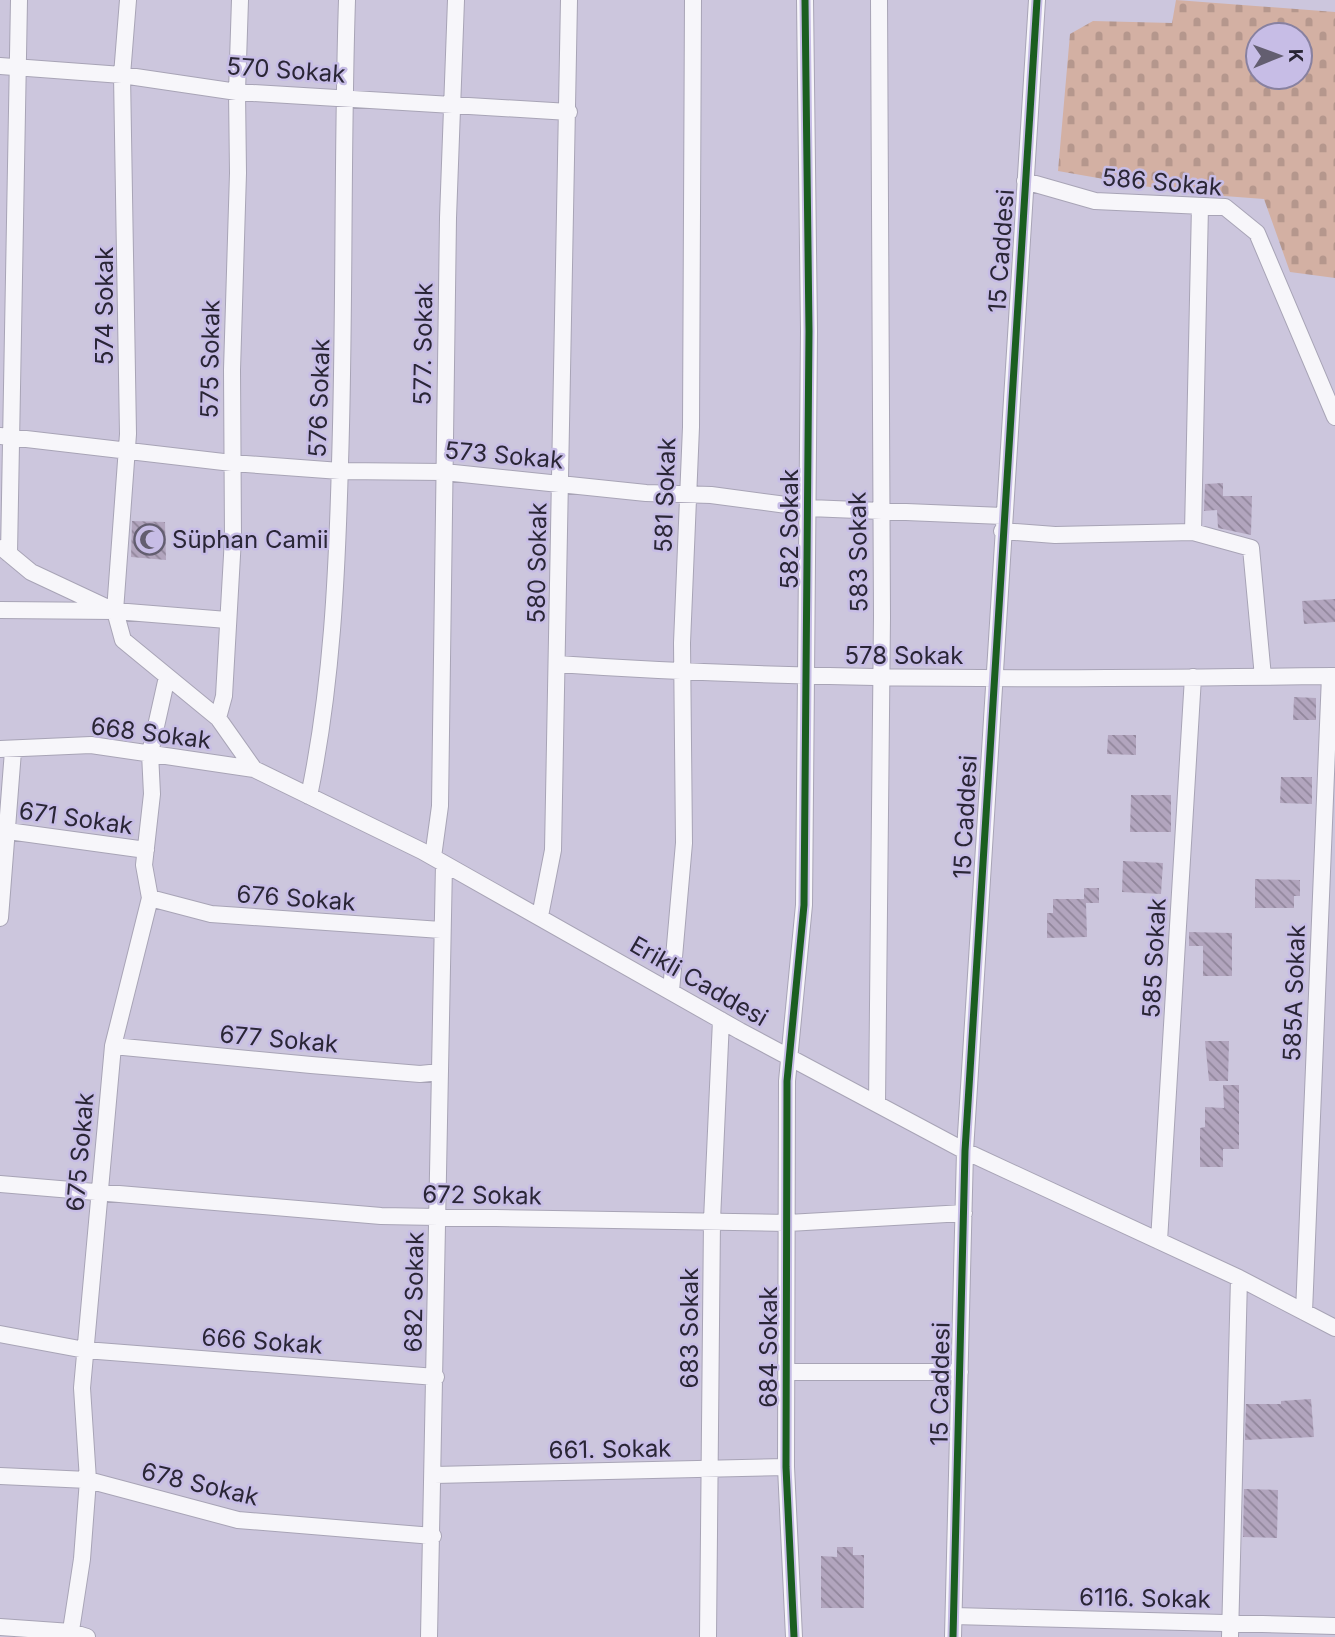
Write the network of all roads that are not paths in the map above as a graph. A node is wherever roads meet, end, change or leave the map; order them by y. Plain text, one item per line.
1 (19, 0) edge
2 (128, 0) edge
3 (240, 0) edge
4 (347, 0) edge
5 (456, 0) edge
6 (569, 0) edge
7 (693, 0) edge
8 (805, 0) edge
9 (879, 0) edge
10 (1037, 0) edge
11 (0, 65) edge
12 (18, 67) junction
13 (122, 75) junction
14 (236, 92) junction
15 (344, 97) junction
16 (453, 106) junction
17 (569, 112) junction
18 (1025, 181) junction
19 (1200, 206) junction
20 (1335, 417) edge
21 (6, 436) edge
22 (127, 448) junction
23 (232, 463) junction
24 (340, 471) junction
25 (444, 472) junction
26 (562, 483) junction
27 (688, 493) junction
28 (809, 508) junction
29 (881, 512) junction
30 (1003, 524) junction
31 (1193, 533) junction
32 (4, 550) edge
33 (0, 610) edge
34 (115, 611) junction
35 (227, 620) junction
36 (557, 664) junction
37 (682, 672) junction
38 (1332, 676) edge
39 (167, 677) junction
40 (807, 677) junction
41 (1193, 677) junction
42 (1263, 677) junction
43 (993, 678) junction
44 (881, 679) junction
45 (218, 718) junction
46 (7, 750) edge
47 (150, 753) junction
48 (254, 769) junction
49 (309, 796) junction
50 (1330, 800) edge
51 (4, 831) edge
52 (146, 850) junction
53 (438, 860) junction
54 (149, 898) junction
55 (540, 915) junction
56 (0, 918) edge
57 (441, 930) junction
58 (671, 991) junction
59 (720, 1020) junction
60 (113, 1046) junction
61 (788, 1056) junction
62 (440, 1072) junction
63 (877, 1104) junction
64 (965, 1151) junction
65 (0, 1184) edge
66 (100, 1192) junction
67 (964, 1213) junction
68 (437, 1216) junction
69 (712, 1220) junction
70 (788, 1223) junction
71 (1160, 1241) junction
72 (1239, 1278) junction
73 (1304, 1312) junction
74 (1335, 1328) edge
75 (0, 1334) edge
76 (85, 1350) junction
77 (787, 1372) junction
78 (960, 1372) junction
79 (436, 1377) junction
80 (786, 1467) junction
81 (712, 1471) junction
82 (434, 1475) junction
83 (0, 1476) edge
84 (88, 1480) junction
85 (433, 1536) junction
86 (954, 1616) junction
87 (1335, 1626) edge
88 (0, 1627) edge
89 (1129, 1629) edge
90 (1231, 1630) edge
91 (70, 1635) edge
92 (87, 1637) edge
93 (429, 1637) edge
94 (708, 1637) edge
95 (794, 1637) edge
96 (953, 1637) edge

1 - 12 street
2 - 13 street, 574 Sokak
3 - 14 street, 575 Sokak
4 - 15 street, 576 Sokak
5 - 16 street, 577. Sokak
6 - 17 street, 580 Sokak
7 - 27 street, 581 Sokak
8 - 28 street, 582 Sokak
9 - 29 street, 583 Sokak
10 - 18 street, 15 Caddesi
11 - 12 street, 570 Sokak
12 - 13 street, 570 Sokak
12 - 21 street
13 - 14 street, 570 Sokak
13 - 22 street, 574 Sokak
14 - 15 street, 570 Sokak
14 - 23 street, 575 Sokak
15 - 16 street, 570 Sokak
15 - 24 street, 576 Sokak
16 - 17 street, 570 Sokak
16 - 25 street, 577. Sokak
17 - 26 street, 580 Sokak
18 - 19 street, 586 Sokak
18 - 30 street, 15 Caddesi
19 - 20 street, 586 Sokak
19 - 31 street
21 - 22 street, 573 Sokak
21 - 32 street
22 - 23 street, 573 Sokak
22 - 34 street, 574 Sokak
23 - 24 street, 573 Sokak
23 - 35 street, 575 Sokak
24 - 25 street, 573 Sokak
24 - 49 street, 576 Sokak
25 - 26 street, 573 Sokak
25 - 53 street, 577. Sokak
26 - 27 street, 573 Sokak
26 - 36 street, 580 Sokak
27 - 28 street, 573 Sokak
27 - 37 street, 581 Sokak
28 - 29 street, 573 Sokak
28 - 40 street, 582 Sokak
29 - 30 street, 573 Sokak
29 - 44 street, 583 Sokak
30 - 31 street, 573 Sokak
30 - 43 street, 15 Caddesi
31 - 42 street, 573 Sokak
32 - 34 street
33 - 34 street
34 - 35 street
34 - 39 street
35 - 45 street, 575 Sokak
36 - 37 street, 578 Sokak
36 - 55 street, 580 Sokak
37 - 40 street, 578 Sokak
37 - 58 street, 581 Sokak
38 - 42 street, 578 Sokak
38 - 50 street, 585A Sokak
39 - 45 street
39 - 47 street, 675 Sokak
40 - 44 street, 578 Sokak
40 - 61 street, 582 Sokak
41 - 42 street, 578 Sokak
41 - 43 street, 578 Sokak
41 - 71 street, 585 Sokak
43 - 44 street, 578 Sokak
43 - 64 street, 15 Caddesi
44 - 63 street, 583 Sokak
45 - 48 street
46 - 47 street, 668 Sokak
46 - 51 street
47 - 48 street, 668 Sokak
47 - 52 street, 675 Sokak
48 - 49 street, Erikli Caddesi
49 - 53 street, Erikli Caddesi
50 - 73 street, 585A Sokak
51 - 52 street, 671 Sokak
51 - 56 street
52 - 54 street, 675 Sokak
53 - 55 street, Erikli Caddesi
53 - 57 street, 682 Sokak
54 - 57 street, 676 Sokak
54 - 60 street, 675 Sokak
55 - 58 street, Erikli Caddesi
57 - 62 street, 682 Sokak
58 - 59 street, Erikli Caddesi
59 - 61 street, Erikli Caddesi
59 - 69 street, 683 Sokak
60 - 62 street, 677 Sokak
60 - 66 street, 675 Sokak
61 - 63 street, Erikli Caddesi
61 - 70 street, 684 Sokak
62 - 68 street, 682 Sokak
63 - 64 street, Erikli Caddesi
64 - 67 street, 15 Caddesi
64 - 71 street, Erikli Caddesi
65 - 66 street, 672 Sokak
66 - 68 street, 672 Sokak
66 - 76 street, 675 Sokak
67 - 70 street, 672 Sokak
67 - 78 street, 15 Caddesi
68 - 69 street, 672 Sokak
68 - 79 street, 682 Sokak
69 - 70 street, 672 Sokak
69 - 81 street, 683 Sokak
70 - 77 street, 684 Sokak
71 - 72 street, Erikli Caddesi
72 - 73 street, Erikli Caddesi
72 - 90 street
73 - 74 street, Erikli Caddesi
75 - 76 street, 666 Sokak
76 - 79 street, 666 Sokak
76 - 84 street, 675 Sokak
77 - 78 street
77 - 80 street, 684 Sokak
78 - 86 street, 15 Caddesi
79 - 82 street, 682 Sokak
80 - 81 street, 661. Sokak
80 - 95 street, 684 Sokak
81 - 82 street, 661. Sokak
81 - 94 street, 683 Sokak
82 - 85 street, 682 Sokak
83 - 84 street, 678 Sokak
84 - 85 street, 678 Sokak
84 - 91 street, 675 Sokak
85 - 93 street, 682 Sokak
86 - 89 street, 6116. Sokak
86 - 96 street, 15 Caddesi
87 - 90 street, 6116. Sokak
88 - 91 street
89 - 90 street, 6116. Sokak
91 - 92 street

